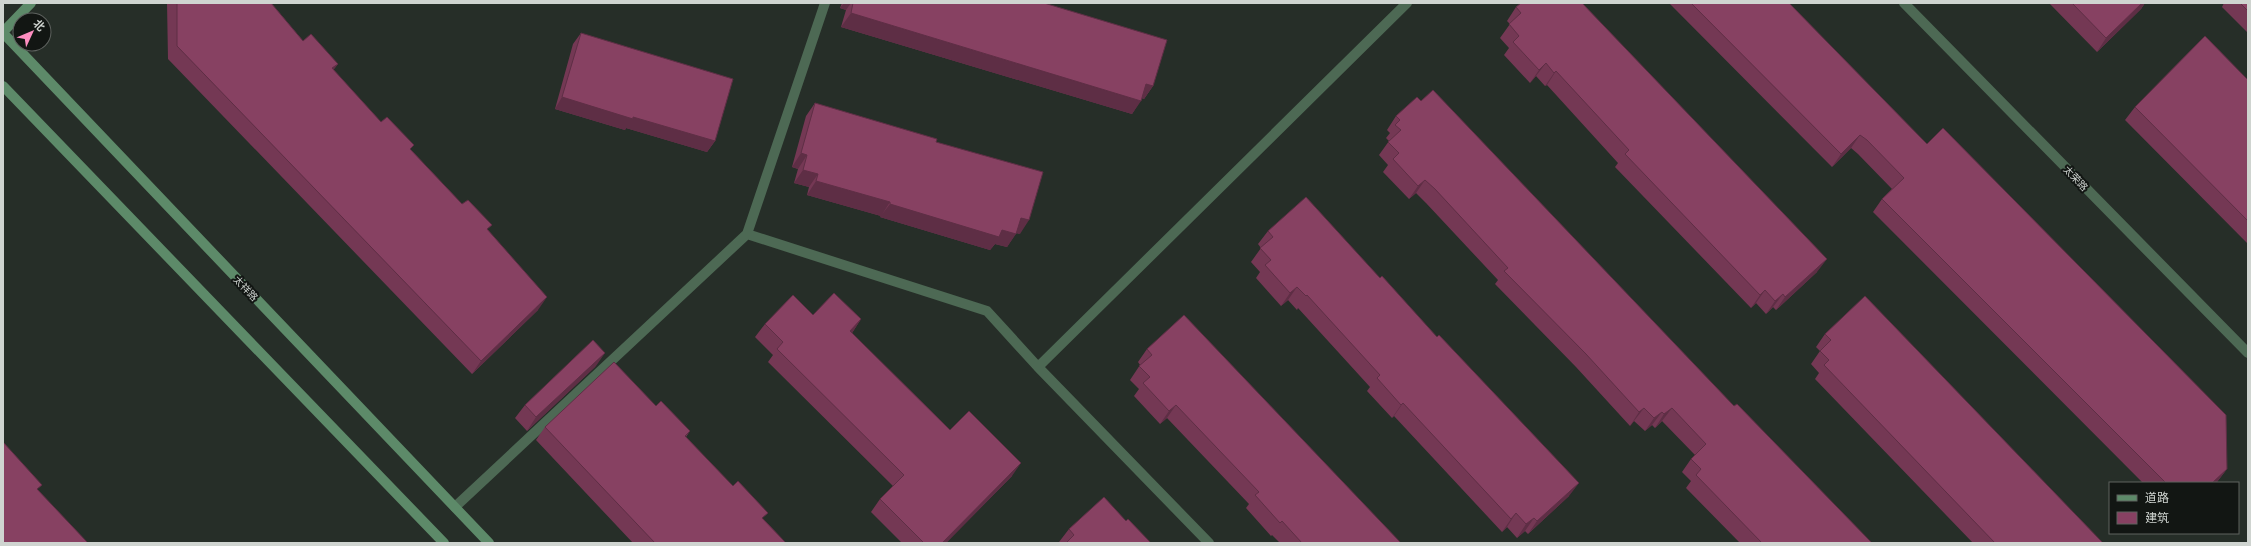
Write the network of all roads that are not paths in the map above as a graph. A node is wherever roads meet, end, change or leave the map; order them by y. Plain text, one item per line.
1 (31, 3) edge
2 (825, 3) edge
3 (1407, 3) edge
4 (1904, 3) edge
5 (3, 33) edge
6 (3, 86) edge
7 (748, 234) junction
8 (2248, 353) edge
9 (1038, 367) junction
10 (455, 507) junction
11 (444, 543) edge
12 (489, 543) edge
13 (1210, 543) edge

1 - 5 street
2 - 7 street
3 - 9 street
4 - 8 street, 太荣路
5 - 10 street, 太祥路
6 - 11 street
7 - 9 street
7 - 10 street
9 - 13 street
10 - 12 street, 太祥路

